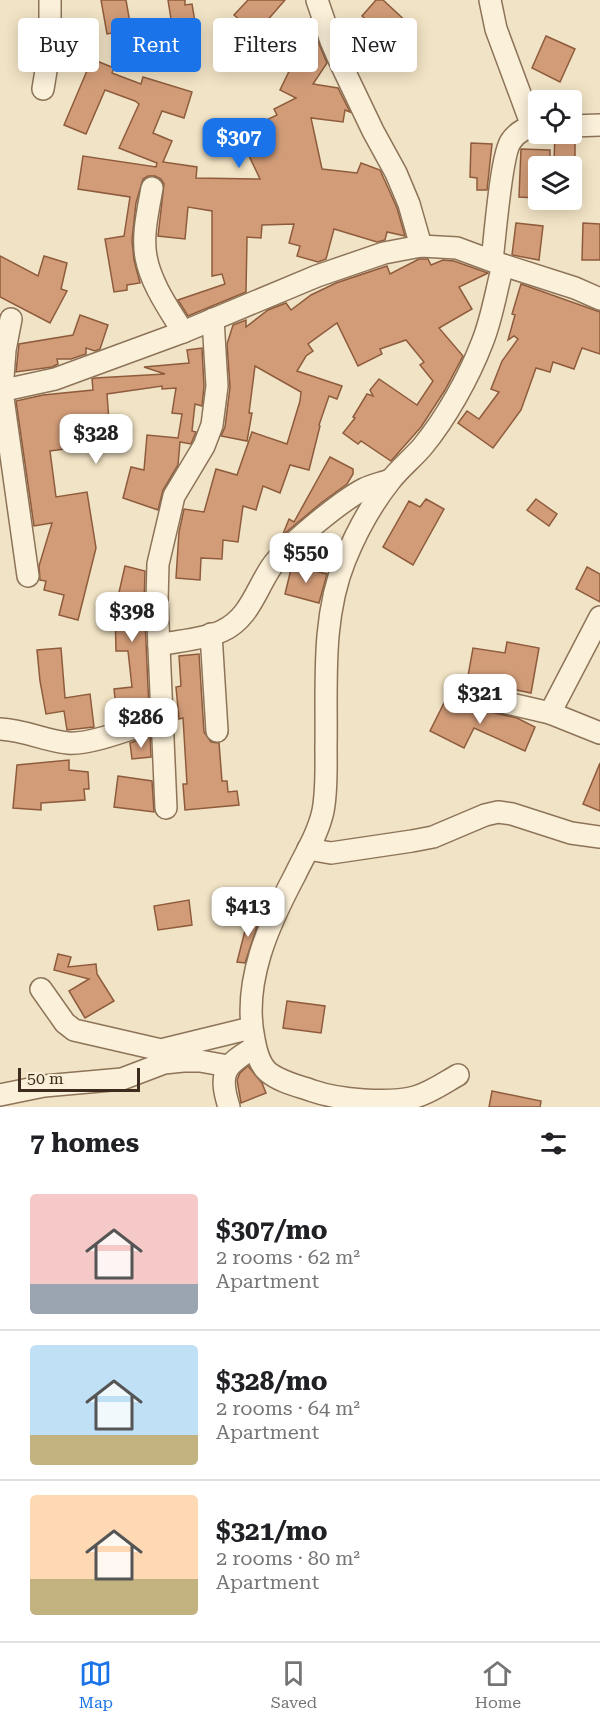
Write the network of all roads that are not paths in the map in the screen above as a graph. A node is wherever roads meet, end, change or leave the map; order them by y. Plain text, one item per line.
1 (50, 0) edge
2 (317, 0) edge
3 (490, 0) edge
4 (43, 89) dead end
5 (528, 109) edge
6 (600, 125) edge
7 (582, 126) edge
8 (528, 129) edge
9 (152, 188) dead end
10 (421, 246) junction
11 (498, 263) junction
12 (600, 299) edge
13 (10, 319) dead end
14 (213, 319) junction
15 (183, 332) junction
16 (1, 391) edge
17 (390, 480) junction
18 (28, 576) dead end
19 (600, 617) edge
20 (211, 634) junction
21 (159, 645) junction
22 (468, 694) dead end
23 (550, 713) junction
24 (161, 719) junction
25 (0, 729) edge
26 (217, 731) dead end
27 (600, 733) edge
28 (166, 808) dead end
29 (600, 837) edge
30 (308, 849) junction
31 (41, 989) dead end
32 (253, 1037) junction
33 (228, 1066) junction
34 (458, 1076) dead end
35 (0, 1095) edge
36 (229, 1107) edge

1 - 4 street
2 - 10 street
3 - 5 street
6 - 7 street
8 - 11 street
9 - 15 street
10 - 11 street
10 - 14 street
11 - 12 street
11 - 17 street
13 - 16 street
14 - 15 street
14 - 21 street
15 - 16 street
16 - 18 street
17 - 20 street
17 - 30 street
19 - 23 street
20 - 21 street
20 - 26 street
21 - 24 street
22 - 23 street
23 - 27 street
24 - 25 street
24 - 28 street
29 - 30 street
30 - 32 street
31 - 32 street
32 - 33 street
32 - 34 street
33 - 35 street
33 - 36 street

